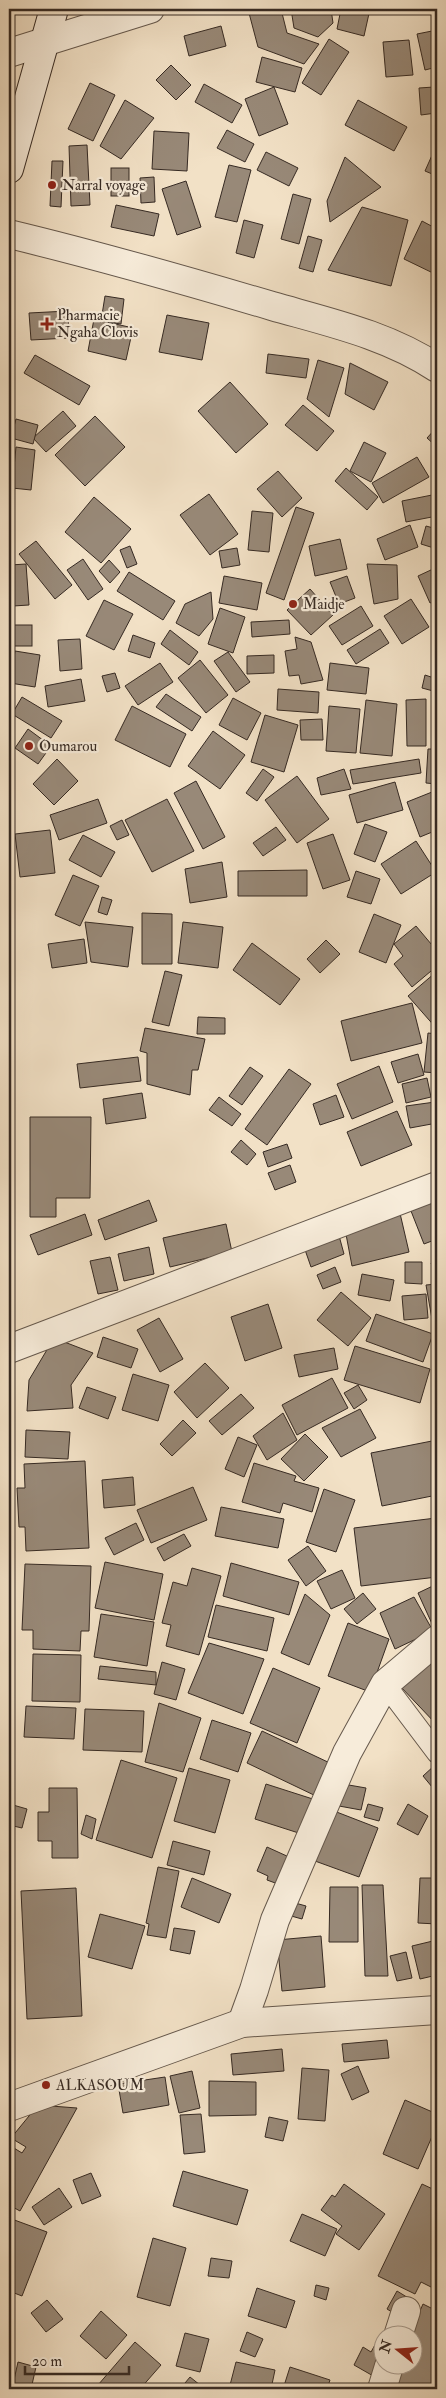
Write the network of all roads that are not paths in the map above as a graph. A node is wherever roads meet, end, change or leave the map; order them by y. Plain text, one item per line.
1 (54, 9) edge
2 (150, 9) edge
3 (44, 41) junction
4 (9, 53) edge
5 (9, 169) edge
6 (9, 234) edge
7 (437, 368) edge
8 (437, 1186) edge
9 (9, 1349) edge
10 (437, 1640) edge
11 (385, 1684) junction
12 (437, 1753) edge
13 (437, 2010) edge
14 (242, 2023) junction
15 (9, 2107) edge
16 (386, 2376) edge
17 (382, 2389) edge

1 - 3 street
2 - 3 street
3 - 4 street
3 - 5 street
6 - 7 street
8 - 9 street
10 - 11 street
11 - 12 lane
11 - 14 street
13 - 14 street
14 - 15 street
16 - 17 street

